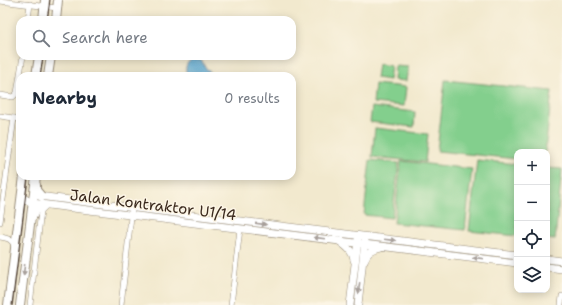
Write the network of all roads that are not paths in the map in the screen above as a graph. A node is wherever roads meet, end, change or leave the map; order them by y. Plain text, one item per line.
1 (0, 1) edge
2 (32, 3) edge
3 (45, 3) edge
4 (58, 4) edge
5 (29, 16) edge
6 (43, 16) edge
7 (56, 16) edge
8 (22, 60) edge
9 (38, 60) edge
10 (50, 60) edge
11 (20, 72) edge
12 (37, 72) edge
13 (48, 72) edge
14 (16, 94) edge
15 (0, 95) edge
16 (0, 116) edge
17 (14, 118) joint
18 (24, 180) edge
19 (36, 180) edge
20 (22, 197) junction
21 (39, 201) junction
22 (132, 212) junction
23 (19, 221) junction
24 (0, 222) edge
25 (240, 229) junction
26 (3, 238) edge
27 (338, 240) junction
28 (362, 240) junction
29 (385, 246) junction
30 (514, 255) edge
31 (550, 259) edge
32 (562, 261) edge
33 (514, 263) edge
34 (14, 264) junction
35 (358, 267) junction
36 (550, 267) edge
37 (562, 269) edge
38 (562, 296) edge
39 (8, 305) edge
40 (20, 305) edge
41 (30, 305) edge
42 (121, 305) edge
43 (231, 305) edge
44 (350, 305) edge
45 (358, 305) edge
46 (561, 305) edge

1 - 2 street
2 - 3 street
2 - 5 street
3 - 4 street
3 - 6 main road
4 - 7 main road
8 - 11 street
9 - 12 main road
10 - 13 main road
14 - 15 street
16 - 17 street
17 - 24 street
18 - 20 main road
19 - 21 main road
20 - 21 street, Jalan Kontraktor U1/14
20 - 23 main road
21 - 22 street, Jalan Kontraktor U1/14
21 -> 40 main road
21 - 41 street
22 - 25 street, Jalan Kontraktor U1/14
22 -> 28 street, Jalan Kontraktor U1/14
22 - 42 street
23 - 26 street
23 - 34 main road
27 -> 25 street, Jalan Kontraktor U1/14
25 - 43 street
26 - 34 street
27 - 28 street, Jalan Kontraktor U1/14
27 - 35 street
28 - 29 street, Jalan Kontraktor U1/14
28 -> 30 street, Jalan Kontraktor U1/14
28 - 35 street
33 -> 29 street, Jalan Kontraktor U1/14
29 - 35 street
31 - 32 street
34 - 39 main road
35 - 44 street
35 -> 45 street
36 - 37 street
38 - 46 street

